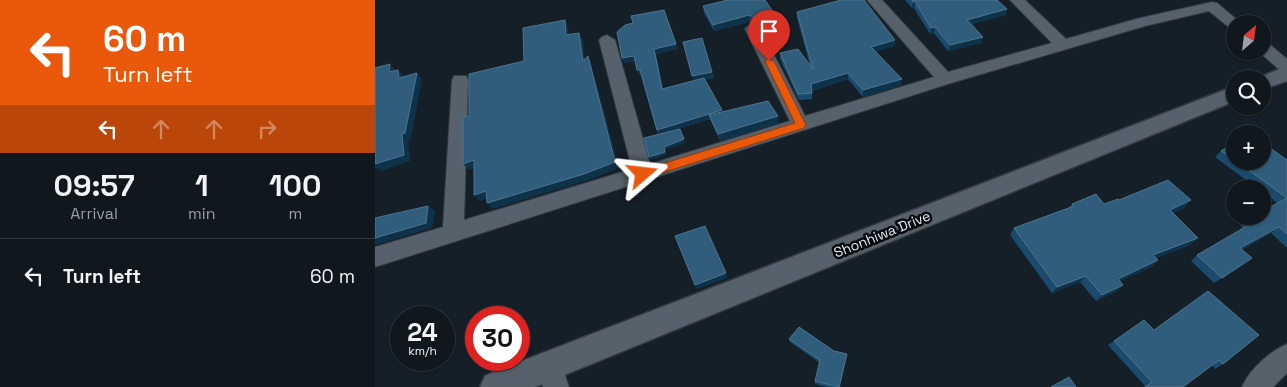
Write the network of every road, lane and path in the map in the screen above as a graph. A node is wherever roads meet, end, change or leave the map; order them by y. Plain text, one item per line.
1 (874, 0) edge
2 (1017, 0) edge
3 (1220, 3) edge
4 (1228, 15) edge
5 (753, 29) dead end
6 (607, 40) dead end
7 (1063, 45) junction
8 (1271, 54) edge
9 (1287, 67) edge
10 (1287, 72) edge
11 (945, 79) junction
12 (1271, 79) edge
13 (460, 80) dead end
14 (1226, 97) edge
15 (801, 125) junction
16 (643, 174) junction
17 (453, 233) junction
18 (375, 257) edge
19 (1287, 356) edge
20 (553, 376) edge
21 (496, 387) edge
22 (1255, 387) edge

1 - 11 street
2 - 7 street
3 - 4 street
3 - 7 street
5 - 15 street
6 - 16 street
7 - 11 street
8 - 9 street
10 - 12 street
11 - 15 street
13 - 17 street
14 - 20 street, Shonhiwa Drive
15 - 16 street
16 - 17 street
17 - 18 street
19 - 22 street
20 - 21 street, Shonhiwa Drive

